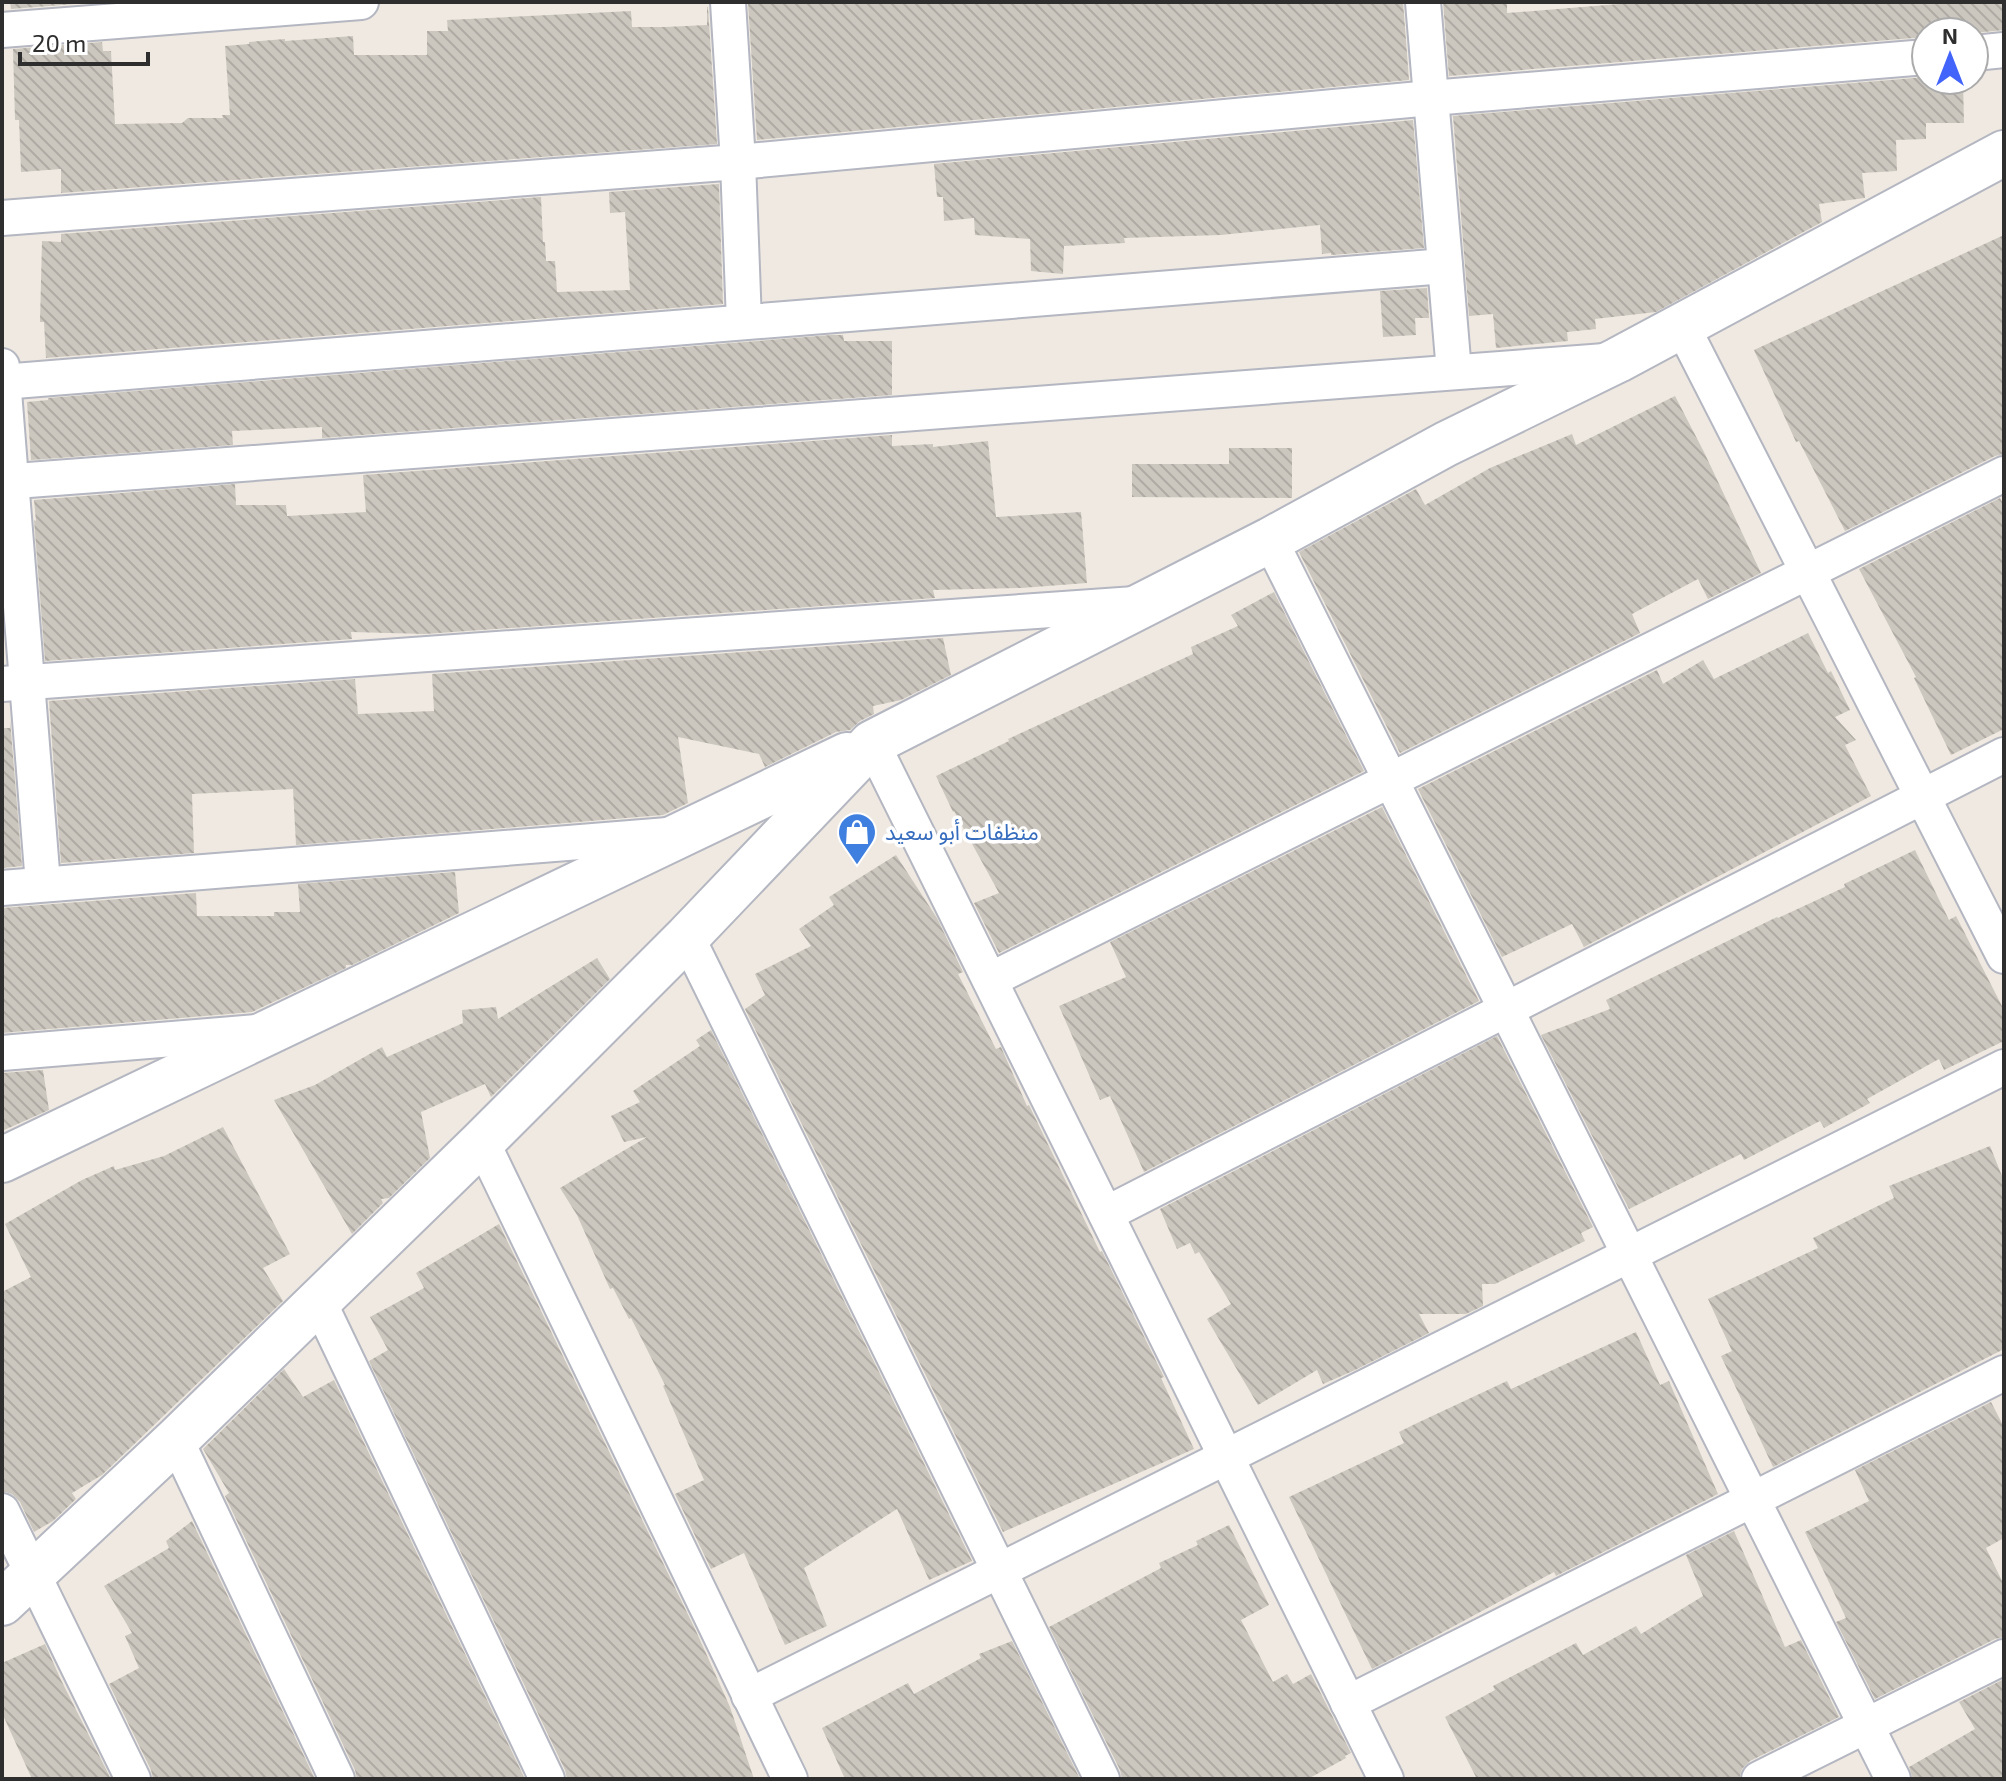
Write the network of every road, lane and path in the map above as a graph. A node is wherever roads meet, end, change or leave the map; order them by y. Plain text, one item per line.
1 (361, 2) edge
2 (728, 2) edge
3 (1423, 2) edge
4 (2, 30) edge
5 (1910, 58) edge
6 (1431, 98) junction
7 (2004, 153) edge
8 (738, 162) junction
9 (2, 218) edge
10 (1445, 266) junction
11 (744, 322) junction
12 (1682, 326) junction
13 (1618, 360) junction
14 (1454, 372) junction
15 (2, 377) edge
16 (2004, 474) edge
17 (6, 481) edge
18 (1270, 540) junction
19 (1807, 572) junction
20 (1148, 603) junction
21 (15, 683) edge
22 (872, 743) junction
23 (2004, 755) edge
24 (1391, 780) junction
25 (1923, 796) junction
26 (682, 834) junction
27 (43, 884) junction
28 (2, 888) edge
29 (687, 937) junction
30 (2004, 956) edge
31 (990, 980) junction
32 (1506, 1010) junction
33 (271, 1031) junction
34 (2, 1053) edge
35 (2004, 1067) edge
36 (482, 1142) junction
37 (2, 1160) edge
38 (1106, 1214) junction
39 (1629, 1255) junction
40 (319, 1302) junction
41 (2004, 1373) edge
42 (176, 1440) junction
43 (1227, 1457) junction
44 (1752, 1500) junction
45 (2, 1511) edge
46 (999, 1571) junction
47 (18, 1589) edge
48 (2004, 1657) edge
49 (749, 1696) junction
50 (1348, 1703) junction
51 (1866, 1726) junction
52 (133, 1779) edge
53 (337, 1779) edge
54 (547, 1779) edge
55 (790, 1779) edge
56 (1102, 1779) edge
57 (1386, 1779) edge
58 (1759, 1779) edge
59 (1893, 1779) edge

1 - 4 street
2 - 8 street
3 - 6 street
5 - 6 street
6 - 8 street
6 - 10 street
7 - 12 main road
8 - 9 street
8 - 11 street
10 - 11 street
10 - 14 street
11 - 15 street
12 - 13 main road
12 - 19 street
13 - 14 street
13 - 18 main road
14 - 17 street
15 - 17 street
16 - 19 street
17 - 21 street
18 - 20 main road
18 - 24 street
19 - 24 street
19 - 25 street
20 - 21 street
20 - 22 main road
21 - 27 street
22 - 26 main road
22 - 29 main road
22 - 31 street
23 - 25 street
24 - 31 street
24 - 32 street
25 - 30 street
25 - 32 street
26 - 27 street
26 - 33 main road
27 - 28 street
29 - 36 main road
29 - 46 street
31 - 38 street
32 - 38 street
32 - 39 street
33 - 34 street
33 - 37 main road
35 - 39 street
36 - 40 main road
36 - 49 street
38 - 43 street
39 - 43 street
39 - 44 street
40 - 42 main road
40 - 54 street
41 - 44 street
42 - 47 main road
42 - 53 street
43 - 46 street
43 - 50 street
44 - 50 street
44 - 51 street
45 - 47 street
46 - 49 street
46 - 56 street
47 - 52 street
48 - 51 street
49 - 55 street
50 - 57 street
51 - 58 street
51 - 59 street

